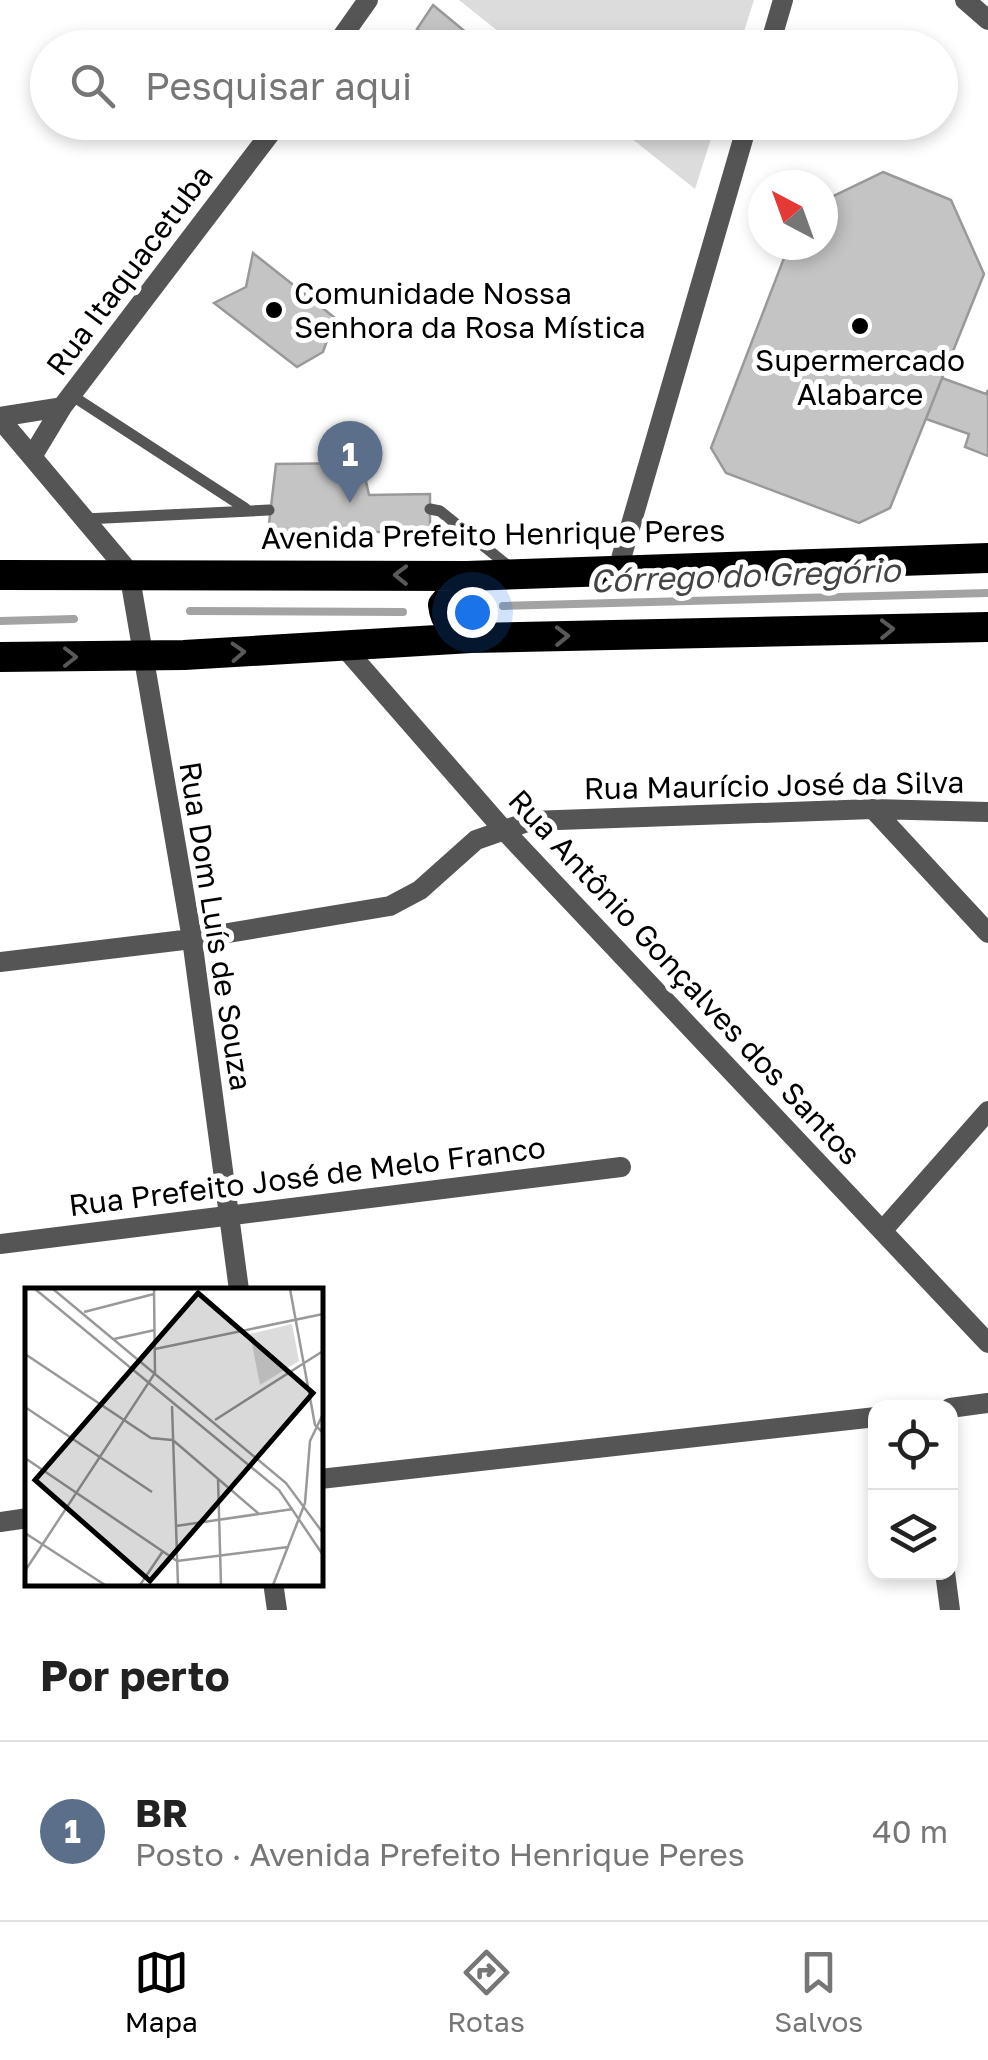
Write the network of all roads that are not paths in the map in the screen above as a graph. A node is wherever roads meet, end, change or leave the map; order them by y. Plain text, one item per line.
1 (368, 0) edge
2 (783, 0) edge
3 (965, 0) edge
4 (988, 20) edge
5 (347, 30) edge
6 (774, 30) edge
7 (265, 140) edge
8 (743, 140) edge
9 (67, 401) junction
10 (0, 418) edge
11 (33, 455) junction
12 (245, 508) junction
13 (430, 509) dead end
14 (269, 510) dead end
15 (85, 519) junction
16 (988, 558) edge
17 (618, 569) junction
18 (129, 572) junction
19 (518, 574) junction
20 (0, 575) edge
21 (468, 576) junction
22 (988, 626) edge
23 (470, 638) junction
24 (344, 648) junction
25 (140, 656) junction
26 (0, 657) edge
27 (873, 809) junction
28 (988, 812) edge
29 (502, 828) junction
30 (988, 932) edge
31 (192, 939) junction
32 (0, 962) edge
33 (988, 1111) edge
34 (621, 1167) dead end
35 (230, 1215) junction
36 (883, 1230) junction
37 (0, 1244) edge
38 (239, 1288) edge
39 (988, 1343) edge
40 (988, 1403) edge
41 (958, 1407) edge
42 (868, 1419) edge
43 (322, 1479) edge
44 (25, 1518) edge
45 (0, 1522) edge
46 (947, 1580) edge
47 (273, 1585) edge
48 (277, 1610) edge
49 (950, 1610) edge

1 - 5 street
2 - 6 street
3 - 4 street
7 - 9 street, Rua Itaquacetuba
8 - 17 street
9 - 10 street, Rua Itaquacetuba
9 - 11 street, Rua Itaquacetuba
9 - 12 lane
10 - 11 street
11 - 15 street
12 - 14 lane
12 - 15 lane
13 - 19 lane
15 - 18 street
16 - 17 highway, Avenida Prefeito Henrique Peres
17 - 19 highway, Avenida Prefeito Henrique Peres
18 - 20 highway, Avenida Prefeito Henrique Peres
21 -> 18 highway, Avenida Prefeito Henrique Peres
18 - 25 street, Rua Dom Luís de Souza
19 - 21 highway, Avenida Prefeito Henrique Peres
21 - 23 highway
23 -> 22 highway
23 - 24 highway
25 -> 24 highway
24 - 29 street, Rua Antônio Gonçalves dos Santos
26 -> 25 highway
25 - 31 street, Rua Dom Luís de Souza
27 - 28 street, Rua Maurício José da Silva
27 - 29 street, Rua Maurício José da Silva
27 - 30 street
29 - 31 street
29 - 36 street, Rua Antônio Gonçalves dos Santos
31 - 32 street
31 - 35 street, Rua Dom Luís de Souza
33 - 36 street
34 - 35 street, Rua Prefeito José de Melo Franco
35 - 37 street, Rua Prefeito José de Melo Franco
35 - 38 street, Rua Dom Luís de Souza
36 - 39 street, Rua Antônio Gonçalves dos Santos
40 - 41 street
42 - 43 street
44 - 45 street
46 - 49 street
47 - 48 street

